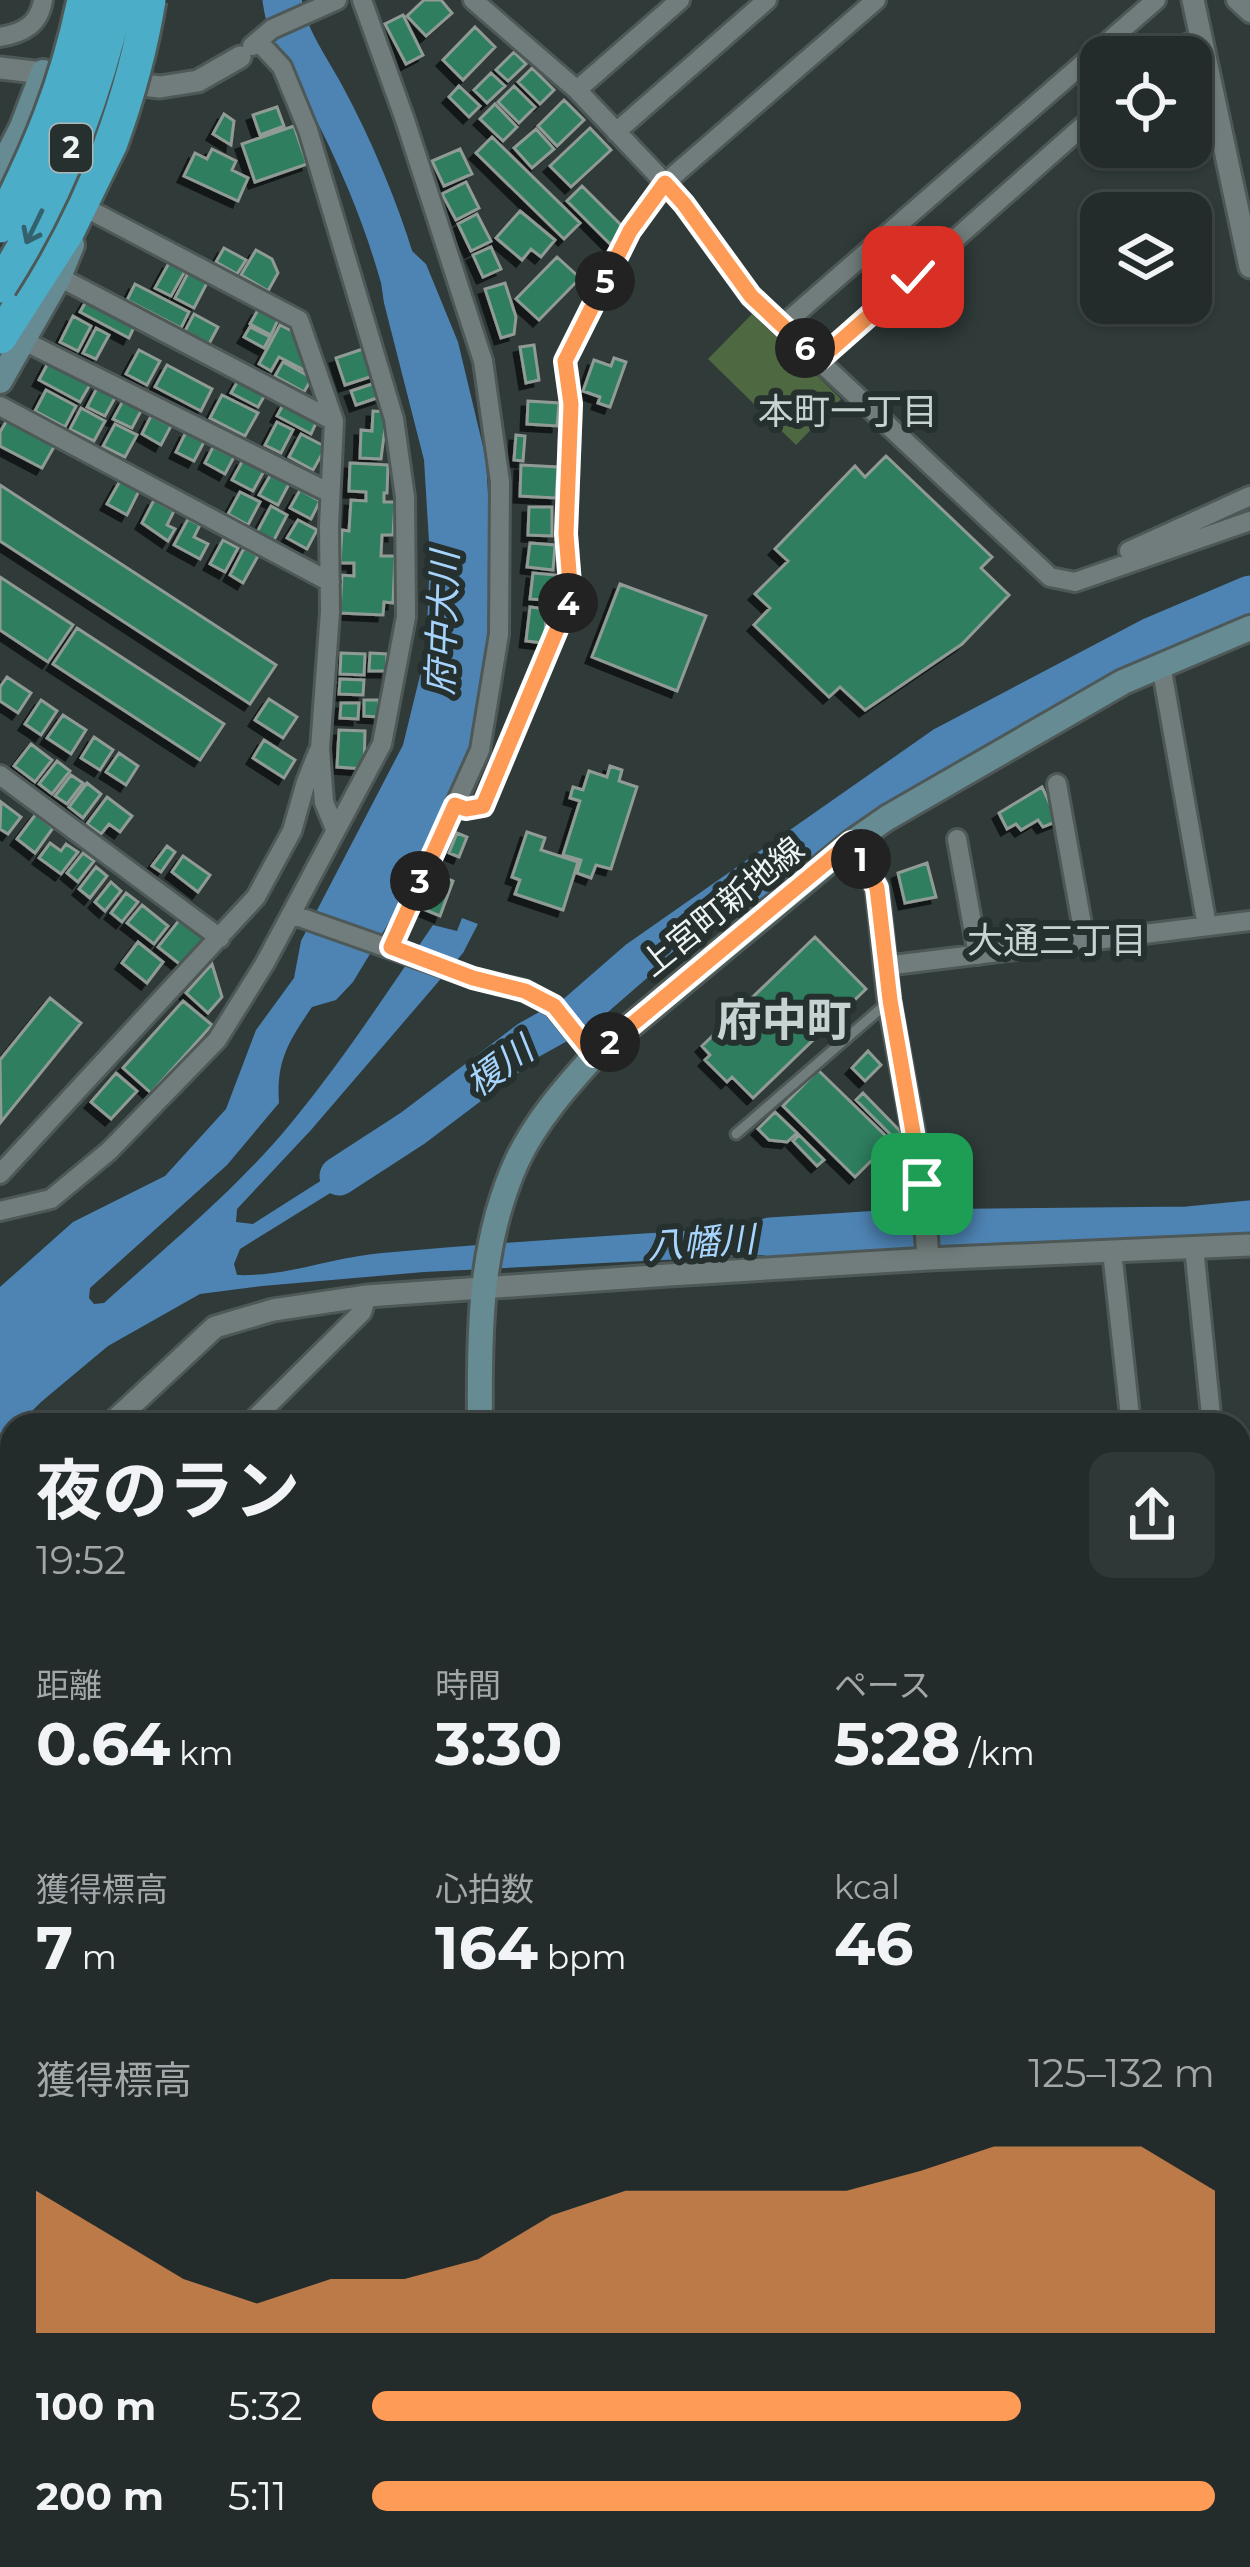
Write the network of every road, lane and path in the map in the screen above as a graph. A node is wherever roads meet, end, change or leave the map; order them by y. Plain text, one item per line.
1 (43, 0) edge
2 (66, 0) edge
3 (84, 0) edge
4 (117, 0) edge
5 (140, 0) edge
6 (149, 0) edge
7 (337, 0) edge
8 (362, 0) edge
9 (473, 0) edge
10 (680, 0) edge
11 (767, 0) edge
12 (876, 0) edge
13 (1156, 0) edge
14 (1192, 0) edge
15 (1236, 0) edge
16 (1250, 13) edge
17 (265, 35) junction
18 (1201, 36) edge
19 (0, 37) edge
20 (240, 57) joint
21 (0, 68) edge
22 (43, 72) junction
23 (129, 83) junction
24 (1212, 89) edge
25 (577, 90) junction
26 (1080, 129) edge
27 (616, 131) junction
28 (0, 175) edge
29 (665, 183) junction
30 (88, 209) junction
31 (0, 226) edge
32 (1250, 268) edge
33 (58, 277) junction
34 (0, 286) edge
35 (782, 326) junction
36 (12, 339) edge
37 (819, 360) junction
38 (0, 381) edge
39 (0, 406) edge
40 (334, 421) junction
41 (331, 494) junction
42 (1250, 496) edge
43 (1250, 521) edge
44 (1119, 566) junction
45 (330, 582) junction
46 (1250, 628) edge
47 (1161, 665) junction
48 (320, 749) junction
49 (0, 775) edge
50 (1057, 784) dead end
51 (455, 805) junction
52 (335, 829) junction
53 (958, 839) dead end
54 (851, 842) junction
55 (299, 916) junction
56 (1250, 921) edge
57 (1207, 926) junction
58 (220, 938) junction
59 (1085, 941) junction
60 (386, 946) junction
61 (979, 955) junction
62 (885, 966) junction
63 (890, 1000) junction
64 (594, 1056) junction
65 (736, 1134) dead end
66 (0, 1174) edge
67 (0, 1211) edge
68 (1250, 1245) edge
69 (1194, 1247) junction
70 (1112, 1251) junction
71 (928, 1259) junction
72 (484, 1280) junction
73 (367, 1296) junction
74 (123, 1413) edge
75 (260, 1413) edge
76 (480, 1413) edge
77 (1130, 1413) edge
78 (1211, 1413) edge

1 - 19 street
2 - 28 highway
3 - 31 highway, 2, bridge
4 -> 34 highway, 2, bridge
5 - 23 main road
6 - 36 highway, bridge
7 - 17 street
8 - 51 street
9 - 25 street
10 - 25 street
11 - 27 street
12 - 29 street
13 - 35 street
14 - 18 street
15 - 16 street
17 - 20 street
17 - 52 street
20 - 23 street
21 - 22 street
22 - 23 street
22 - 28 main road
23 - 30 main road
24 - 32 street
25 - 27 street
26 - 37 street
27 - 29 street
29 - 35 street
29 - 51 street
30 - 33 main road
30 - 40 street
33 - 36 main road
33 - 40 street
35 - 37 street
36 - 38 main road
36 - 41 street
37 - 44 street
39 - 45 street
40 - 41 street
41 - 45 street
42 - 44 street
43 - 44 street
45 - 48 street
46 - 47 main road, 上宮町新地線
47 - 54 main road, 上宮町新地線
47 - 57 street
48 - 52 street
48 - 58 street
49 - 58 street
50 - 59 street
51 - 60 street
52 - 55 street
53 - 61 street
54 - 62 street
54 - 64 main road, 上宮町新地線
55 - 60 street
55 - 67 street
56 - 57 street
57 - 59 street
58 - 66 street
59 - 61 street
60 - 64 street
61 - 62 street
62 - 63 street
63 - 65 lane
63 - 71 street
64 - 72 main road, 上宮町新地線
68 - 69 street
69 - 70 street
69 - 78 street
70 - 71 street
70 - 77 street
71 - 72 street
72 - 73 street
72 - 76 main road, 上宮町新地線
73 - 74 street
73 - 75 street

